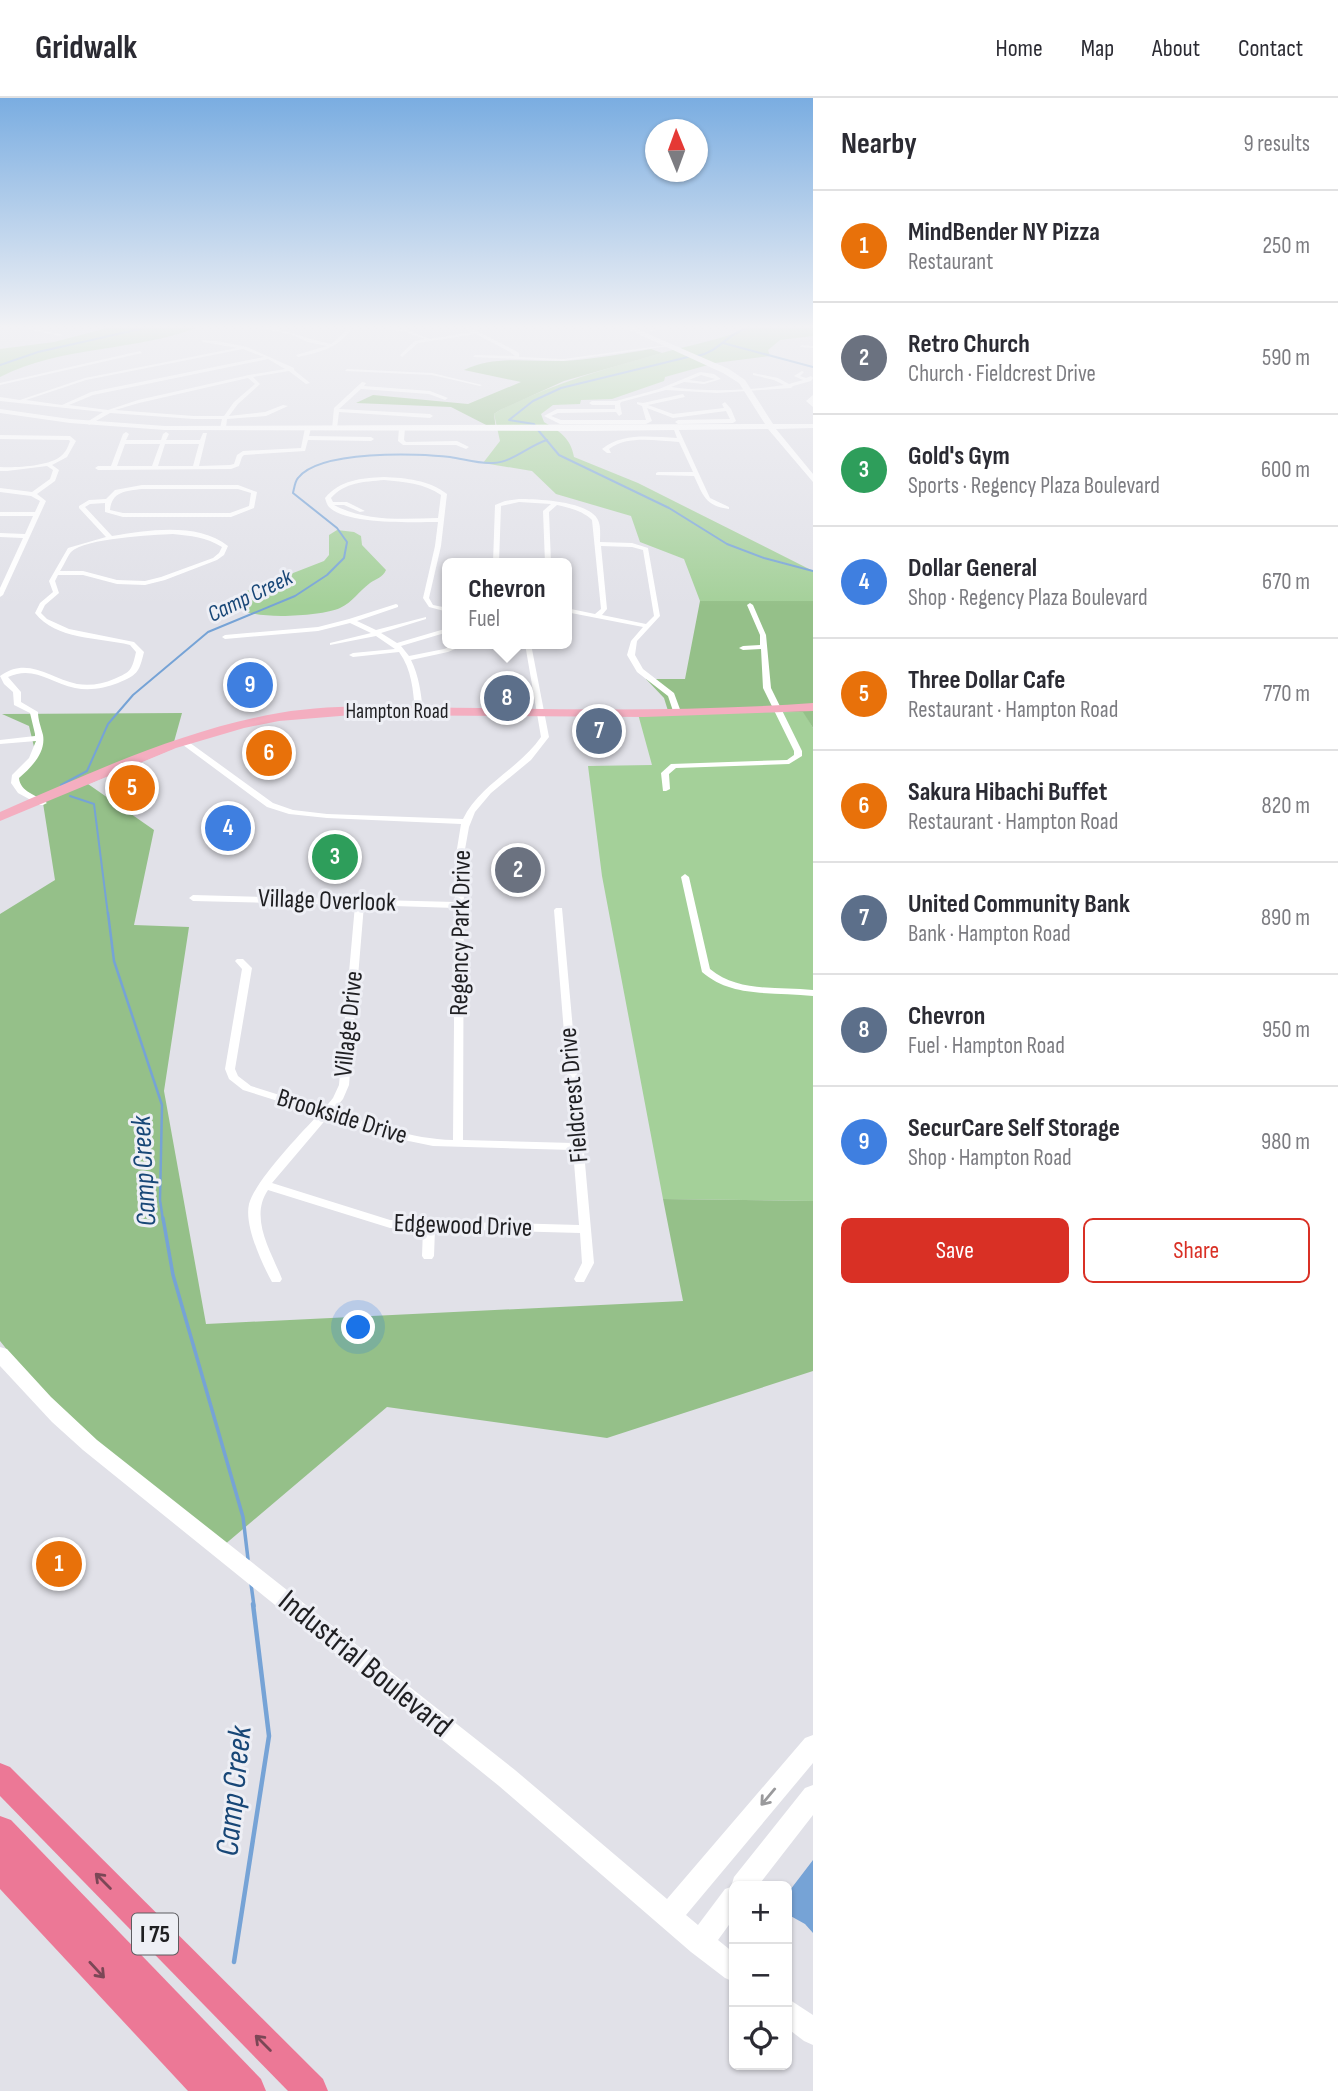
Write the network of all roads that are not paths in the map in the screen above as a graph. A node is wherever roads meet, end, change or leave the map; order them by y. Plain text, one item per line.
1 (67, 420) edge
2 (93, 420) edge
3 (224, 420) edge
4 (335, 420) edge
5 (554, 420) edge
6 (647, 420) edge
7 (674, 420) edge
8 (733, 420) edge
9 (766, 420) edge
10 (605, 422) joint
11 (89, 423) junction
12 (813, 426) edge
13 (223, 428) junction
14 (308, 428) junction
15 (334, 428) junction
16 (402, 428) junction
17 (674, 428) junction
18 (771, 428) junction
19 (458, 429) junction
20 (126, 434) dead end
21 (166, 434) dead end
22 (205, 434) dead end
23 (3, 437) edge
24 (307, 439) junction
25 (371, 439) dead end
26 (681, 440) junction
27 (123, 442) junction
28 (163, 442) junction
29 (203, 442) junction
30 (455, 444) junction
31 (1, 445) edge
32 (466, 450) dead end
33 (609, 452) dead end
34 (47, 463) junction
35 (154, 467) junction
36 (0, 468) edge
37 (98, 468) dead end
38 (113, 468) junction
39 (195, 468) junction
40 (658, 474) dead end
41 (696, 474) junction
42 (813, 479) edge
43 (0, 490) edge
44 (33, 494) junction
45 (108, 501) junction
46 (555, 505) junction
47 (727, 508) dead end
48 (0, 514) edge
49 (38, 514) junction
50 (441, 520) junction
51 (0, 535) edge
52 (28, 536) junction
53 (111, 538) junction
54 (597, 544) junction
55 (496, 558) edge
56 (548, 558) edge
57 (56, 573) junction
58 (145, 583) junction
59 (2, 585) edge
60 (144, 594) dead end
61 (0, 595) edge
62 (750, 605) dead end
63 (396, 606) dead end
64 (442, 609) edge
65 (572, 611) edge
66 (597, 616) junction
67 (424, 618) dead end
68 (351, 621) junction
69 (647, 626) junction
70 (442, 632) edge
71 (377, 633) junction
72 (225, 637) dead end
73 (332, 644) dead end
74 (765, 647) junction
75 (399, 648) junction
76 (743, 648) dead end
77 (451, 649) edge
78 (529, 649) edge
79 (353, 655) dead end
80 (408, 658) junction
81 (813, 707) edge
82 (779, 710) junction
83 (419, 711) junction
84 (677, 712) junction
85 (542, 713) junction
86 (40, 738) junction
87 (0, 742) edge
88 (183, 742) junction
89 (666, 789) dead end
90 (38, 797) junction
91 (0, 817) edge
92 (466, 822) junction
93 (685, 877) dead end
94 (193, 898) dead end
95 (359, 902) junction
96 (460, 905) junction
97 (559, 910) dead end
98 (240, 961) dead end
99 (813, 993) edge
100 (326, 1112) junction
101 (458, 1144) junction
102 (577, 1147) junction
103 (265, 1185) junction
104 (429, 1227) junction
105 (584, 1229) junction
106 (428, 1256) dead end
107 (276, 1279) dead end
108 (580, 1279) dead end
109 (0, 1354) edge
110 (813, 1746) edge
111 (0, 1776) edge
112 (813, 1796) edge
113 (0, 1829) edge
114 (0, 1867) edge
115 (747, 1881) edge
116 (729, 1905) edge
117 (668, 1917) junction
118 (700, 1943) junction
119 (729, 1965) edge
120 (792, 2015) edge
121 (813, 2032) edge
122 (211, 2091) edge
123 (249, 2091) edge
124 (311, 2091) edge

1 - 11 street
2 - 11 street
3 - 13 street
4 - 15 street
5 - 10 street
6 - 10 street
7 - 8 street
9 - 18 street
11 - 13 street
12 - 18 street
13 - 14 street
14 - 15 street
14 - 24 street
15 - 16 street
16 - 19 street
16 - 30 street
17 - 18 street
17 - 19 street
17 - 26 street
18 - 42 street
19 - 30 street
20 - 27 street
21 - 28 street
22 - 29 street
23 - 31 street
23 - 34 street
24 - 25 street
24 - 39 street
26 - 33 street
26 - 41 street
27 - 28 street
27 - 38 street
28 - 29 street
28 - 35 street
29 - 39 street
30 - 32 street
34 - 36 street
34 - 44 street
35 - 38 street
35 - 39 street
37 - 38 street
40 - 41 street
41 - 47 street
43 - 44 street
44 - 49 street
45 - 45 street
45 - 53 street
46 - 54 street
46 - 55 street
46 - 56 street
48 - 49 street
49 - 52 street
50 - 50 street
50 - 64 street
51 - 52 street
52 - 59 street
53 - 57 street
53 - 58 street
54 - 66 street
54 - 69 street
57 - 58 street
57 - 86 street
58 - 60 street
59 - 61 street
62 - 74 street
63 - 68 street
65 - 66 street
66 - 69 street
67 - 71 street
68 - 71 street
68 - 72 street
69 - 84 street
70 - 75 street
71 - 73 street
71 - 75 street
74 - 76 street
74 - 82 street
75 - 79 street
75 - 80 street
77 - 80 street
78 - 85 street, Regency Park Drive
80 - 83 street
81 - 82 main road, Hampton Road
82 - 84 main road, Hampton Road
82 - 89 street
83 - 85 main road, Hampton Road
83 - 88 main road, Hampton Road
84 - 85 main road, Hampton Road
85 - 92 street, Regency Park Drive
86 - 87 street
86 - 90 street
88 - 90 main road, Hampton Road
88 - 92 street
90 - 91 main road
92 - 96 street, Regency Park Drive
93 - 99 street
94 - 95 street, Village Overlook
95 - 96 street, Village Overlook
95 - 100 street, Village Drive
96 - 101 street, Regency Park Drive
97 - 102 street, Fieldcrest Drive
98 - 100 street, Brookside Drive
100 - 101 street, Brookside Drive
100 - 103 street, Village Drive
101 - 102 street, Brookside Drive
102 - 105 street, Fieldcrest Drive
103 - 104 street, Edgewood Drive
103 - 107 street, Village Drive
104 - 105 street, Edgewood Drive
104 - 106 street
105 - 108 street, Fieldcrest Drive
109 - 117 street, Industrial Boulevard
110 -> 117 street
124 -> 111 highway, I 75
112 - 115 street
113 - 123 highway
114 -> 122 highway, I 75
116 - 118 street
117 - 118 street, Industrial Boulevard
118 - 119 street, Industrial Boulevard
120 - 121 street

